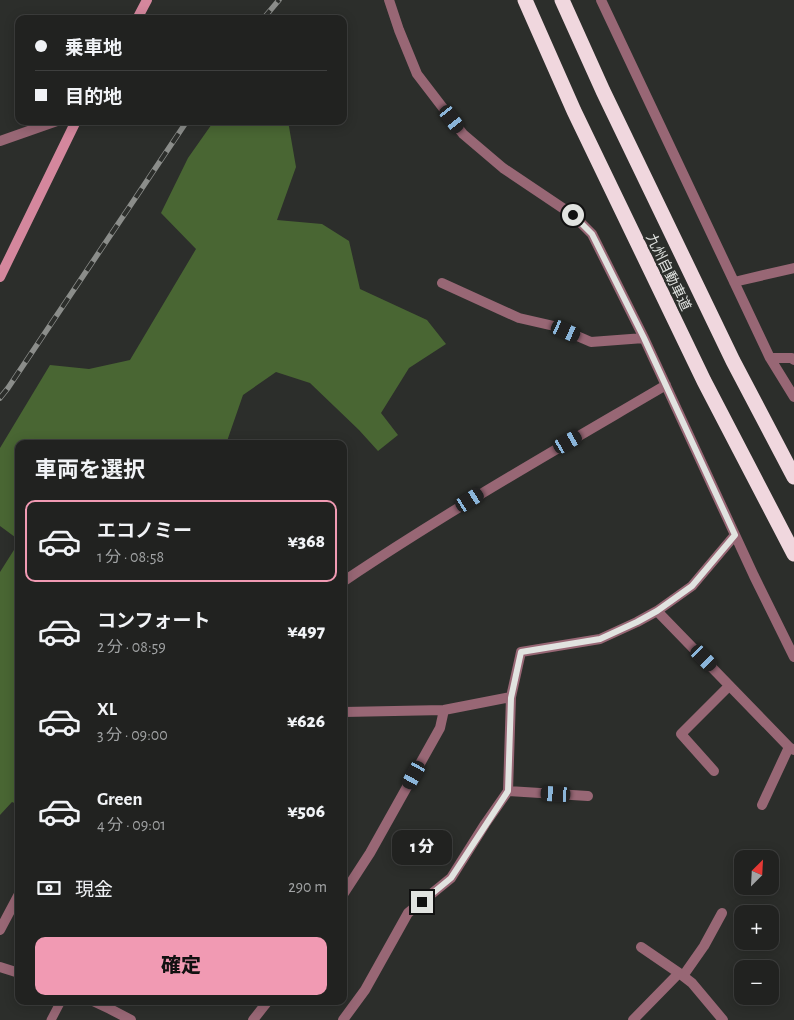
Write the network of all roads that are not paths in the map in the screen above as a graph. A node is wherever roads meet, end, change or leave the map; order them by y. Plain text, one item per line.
1 (147, 0) edge
2 (389, 0) edge
3 (525, 0) edge
4 (562, 0) edge
5 (600, 0) edge
6 (138, 15) edge
7 (46, 125) edge
8 (74, 125) edge
9 (0, 142) edge
10 (794, 268) edge
11 (0, 277) edge
12 (734, 282) junction
13 (442, 283) dead end
14 (644, 338) junction
15 (770, 358) junction
16 (794, 360) edge
17 (666, 385) junction
18 (794, 397) edge
19 (794, 477) edge
20 (735, 535) junction
21 (794, 554) edge
22 (347, 579) edge
23 (657, 611) junction
24 (794, 657) edge
25 (730, 686) junction
26 (511, 698) junction
27 (444, 710) junction
28 (347, 712) edge
29 (792, 748) edge
30 (714, 771) dead end
31 (508, 791) junction
32 (588, 796) dead end
33 (762, 805) dead end
34 (347, 888) edge
35 (15, 902) edge
36 (722, 912) dead end
37 (0, 930) edge
38 (641, 947) dead end
39 (0, 967) edge
40 (15, 972) edge
41 (681, 974) junction
42 (59, 1005) edge
43 (103, 1005) edge
44 (265, 1005) edge
45 (51, 1020) edge
46 (131, 1020) edge
47 (253, 1020) edge
48 (343, 1020) edge
49 (633, 1020) edge
50 (723, 1020) edge

1 - 6 street
2 - 14 street
3 - 21 highway, 九州自動車道
4 - 19 highway, 九州自動車道
5 - 12 street
7 - 9 street
8 - 11 street
10 - 12 street
12 - 15 street
13 - 14 street
14 - 17 street
15 - 16 street
15 - 18 street
17 - 20 street
17 - 22 street
20 - 23 street
20 - 24 street
23 - 25 street
23 - 26 street
25 - 29 street
25 - 30 street
26 - 27 street
26 - 31 street
27 - 28 street
27 - 34 street
29 - 33 street
31 - 32 street
31 - 48 street
35 - 37 street
36 - 41 street
38 - 41 street
39 - 40 street
41 - 49 street
41 - 50 street
42 - 45 lane
43 - 46 street
44 - 47 street

